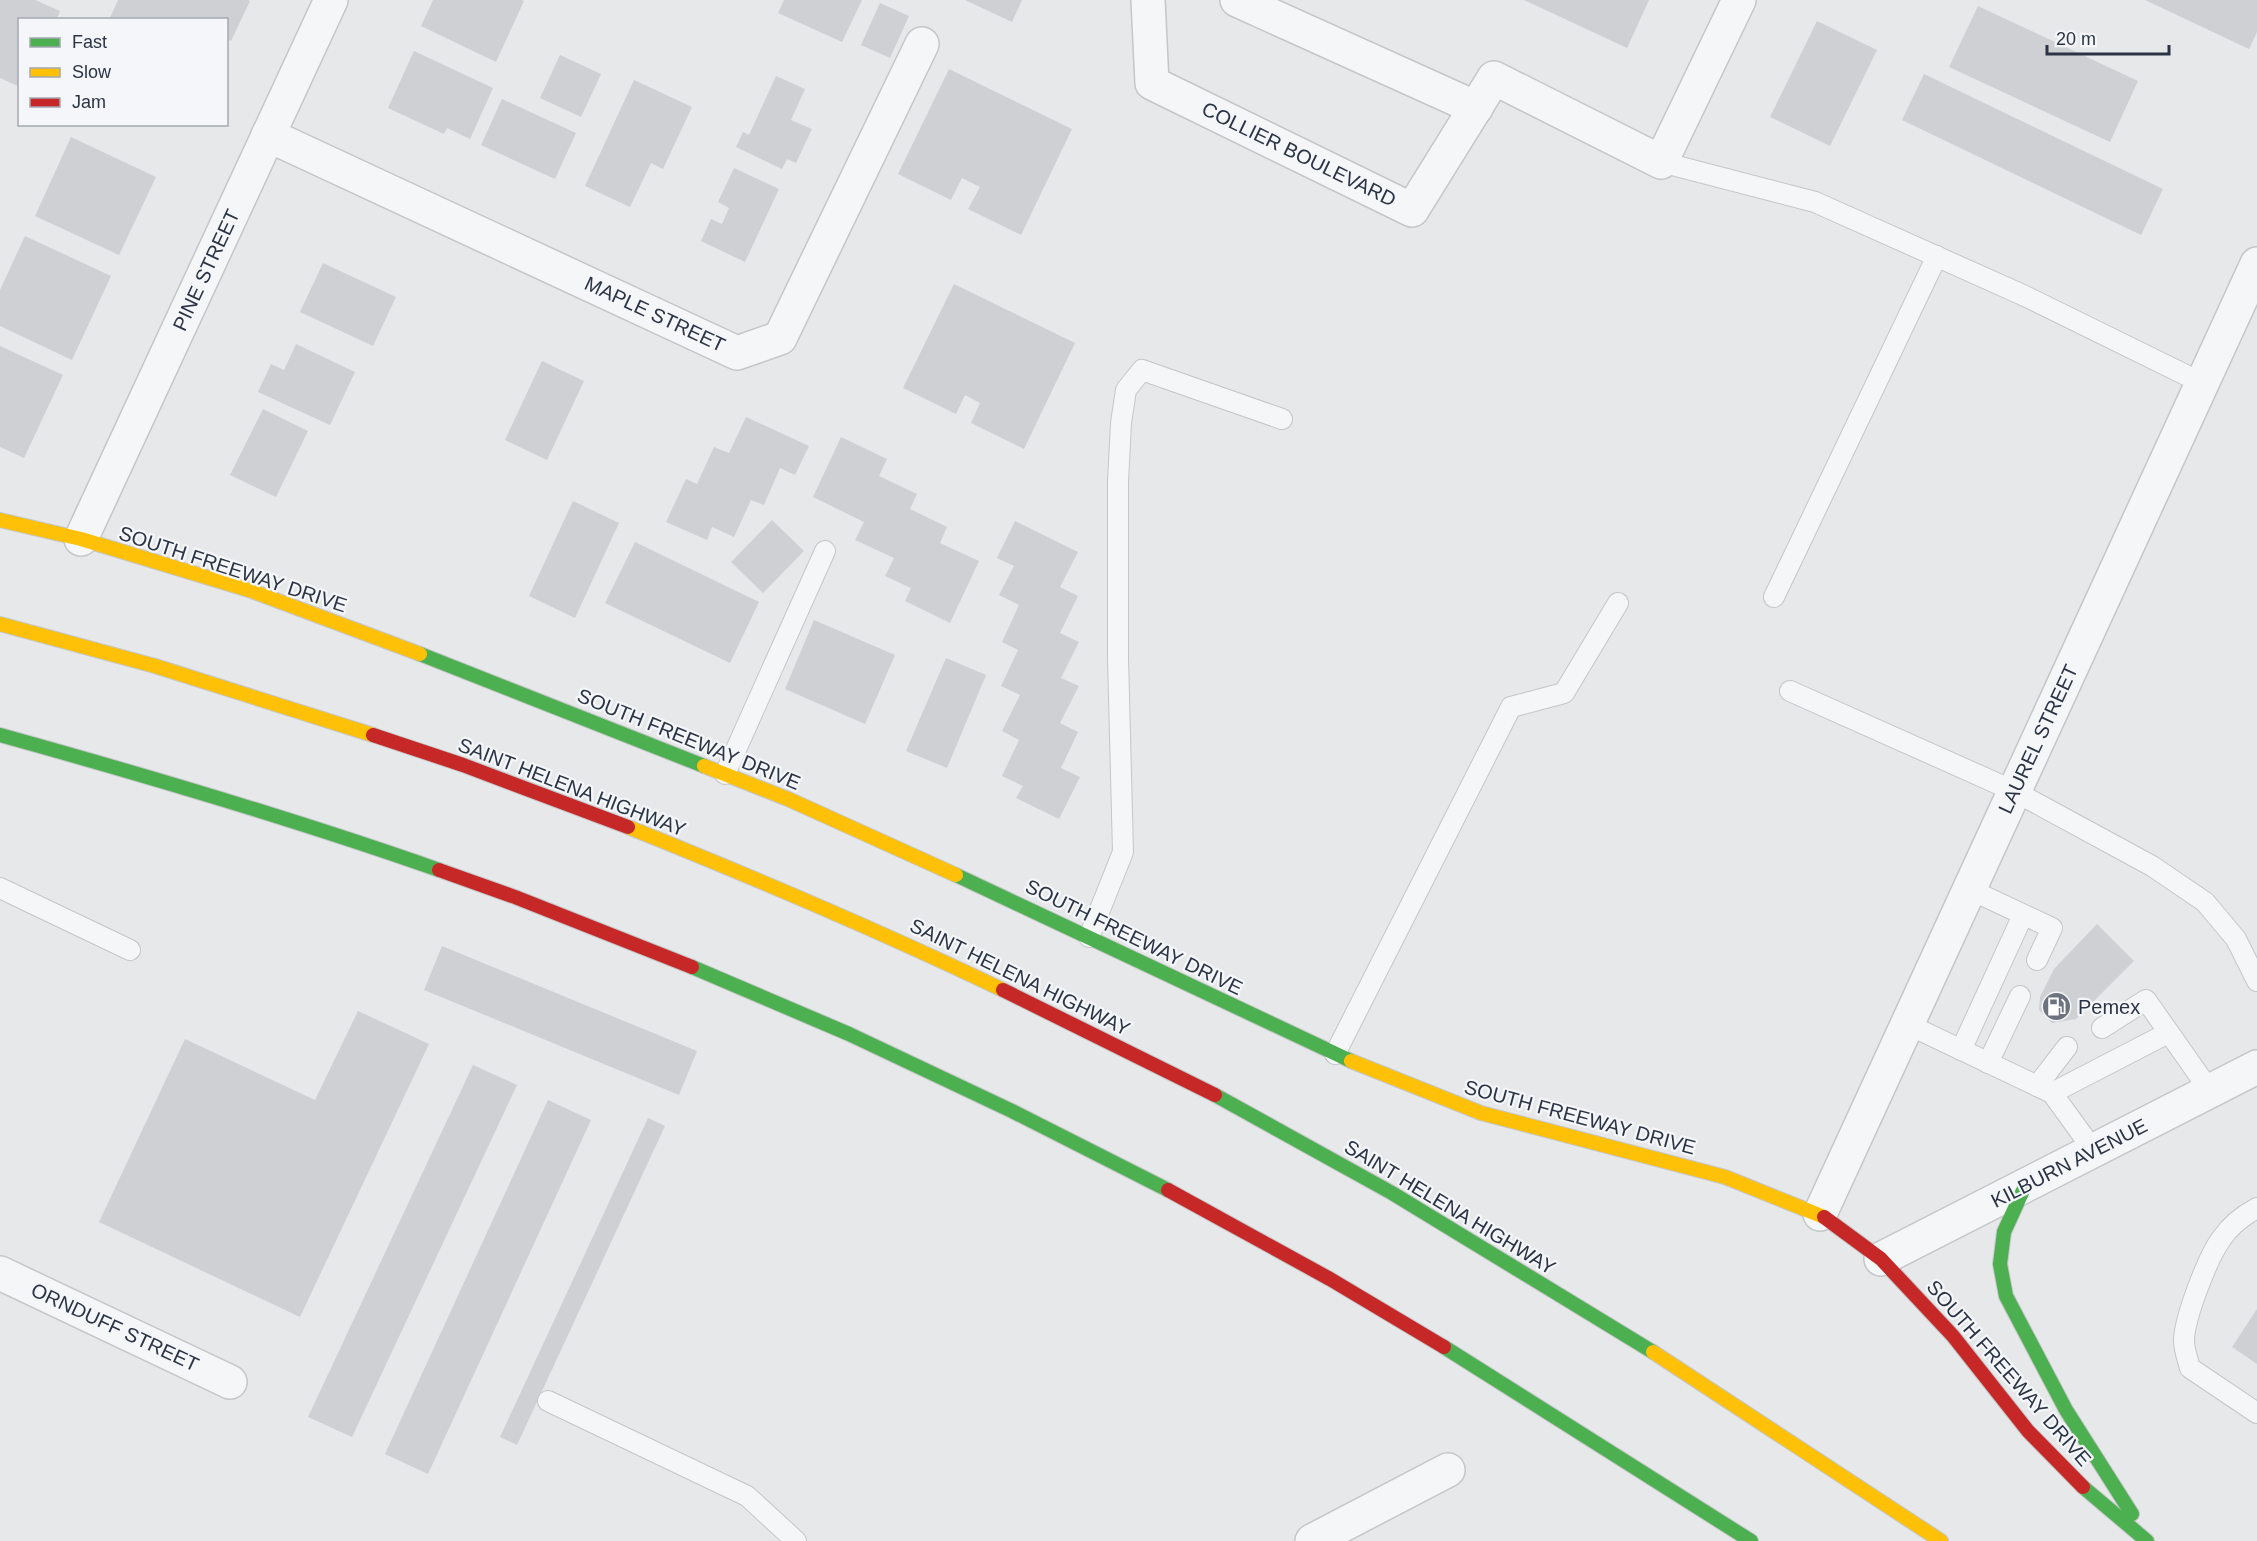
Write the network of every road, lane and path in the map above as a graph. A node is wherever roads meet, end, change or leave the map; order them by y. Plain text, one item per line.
1 (332, 0) edge
2 (1148, 0) edge
3 (1237, 0) edge
4 (1739, 0) edge
5 (922, 44) dead end
6 (1476, 108) junction
7 (268, 135) junction
8 (1661, 162) junction
9 (1936, 256) junction
10 (2253, 281) edge
11 (2202, 383) junction
12 (1282, 419) dead end
13 (0, 520) edge
14 (81, 539) junction
15 (825, 551) dead end
16 (1774, 597) dead end
17 (1618, 603) dead end
18 (0, 624) edge
19 (1791, 691) dead end
20 (0, 735) edge
21 (725, 774) junction
22 (2014, 791) junction
23 (0, 888) edge
24 (1969, 889) junction
25 (2023, 915) junction
26 (1089, 938) junction
27 (130, 950) dead end
28 (2037, 960) dead end
29 (2257, 981) edge
30 (2020, 996) dead end
31 (1907, 1024) junction
32 (2102, 1028) dead end
33 (2168, 1033) junction
34 (2067, 1047) dead end
35 (1961, 1050) junction
36 (1335, 1054) junction
37 (1988, 1063) junction
38 (2257, 1067) edge
39 (2044, 1090) junction
40 (2210, 1091) junction
41 (2094, 1151) junction
42 (2025, 1186) junction
43 (2257, 1208) edge
44 (1820, 1215) junction
45 (1881, 1259) junction
46 (0, 1273) edge
47 (231, 1382) dead end
48 (548, 1401) dead end
49 (2257, 1413) edge
50 (1448, 1470) dead end
51 (795, 1541) edge
52 (1312, 1541) edge
53 (1751, 1541) edge
54 (1941, 1541) edge
55 (2148, 1541) edge

1 - 7 street, PINE STREET
2 - 6 street, COLLIER BOULEVARD
3 - 6 street
4 - 8 street
5 - 7 street, MAPLE STREET
6 - 8 street, COLLIER BOULEVARD
7 - 14 street, PINE STREET
8 - 9 lane
9 - 11 lane
9 - 16 lane
10 - 11 street, LAUREL STREET
11 - 22 street, LAUREL STREET
12 - 26 lane
13 - 14 main road, SOUTH FREEWAY DRIVE
14 - 21 main road, SOUTH FREEWAY DRIVE
15 - 21 lane
17 - 36 lane
18 - 54 main road, SAINT HELENA HIGHWAY
19 - 22 lane
20 - 53 main road
21 - 26 main road, SOUTH FREEWAY DRIVE
22 - 24 street, LAUREL STREET
22 - 29 lane
23 - 27 lane
24 - 25 lane
24 - 31 street, LAUREL STREET
25 - 28 lane
25 - 35 lane
26 - 36 main road, SOUTH FREEWAY DRIVE
30 - 37 lane
31 - 35 lane
31 - 44 street, LAUREL STREET
32 - 33 lane
33 - 39 lane
33 - 40 lane
34 - 39 lane
35 - 37 lane
36 - 44 main road, SOUTH FREEWAY DRIVE
37 - 39 lane
38 - 40 street, KILBURN AVENUE
39 - 41 lane
40 - 41 street, KILBURN AVENUE
41 - 42 street, KILBURN AVENUE
42 - 45 street, KILBURN AVENUE
42 - 55 main road
43 - 49 lane
44 - 45 main road, SOUTH FREEWAY DRIVE
45 - 55 main road, SOUTH FREEWAY DRIVE
46 - 47 street, ORNDUFF STREET
48 - 51 lane
50 - 52 street

